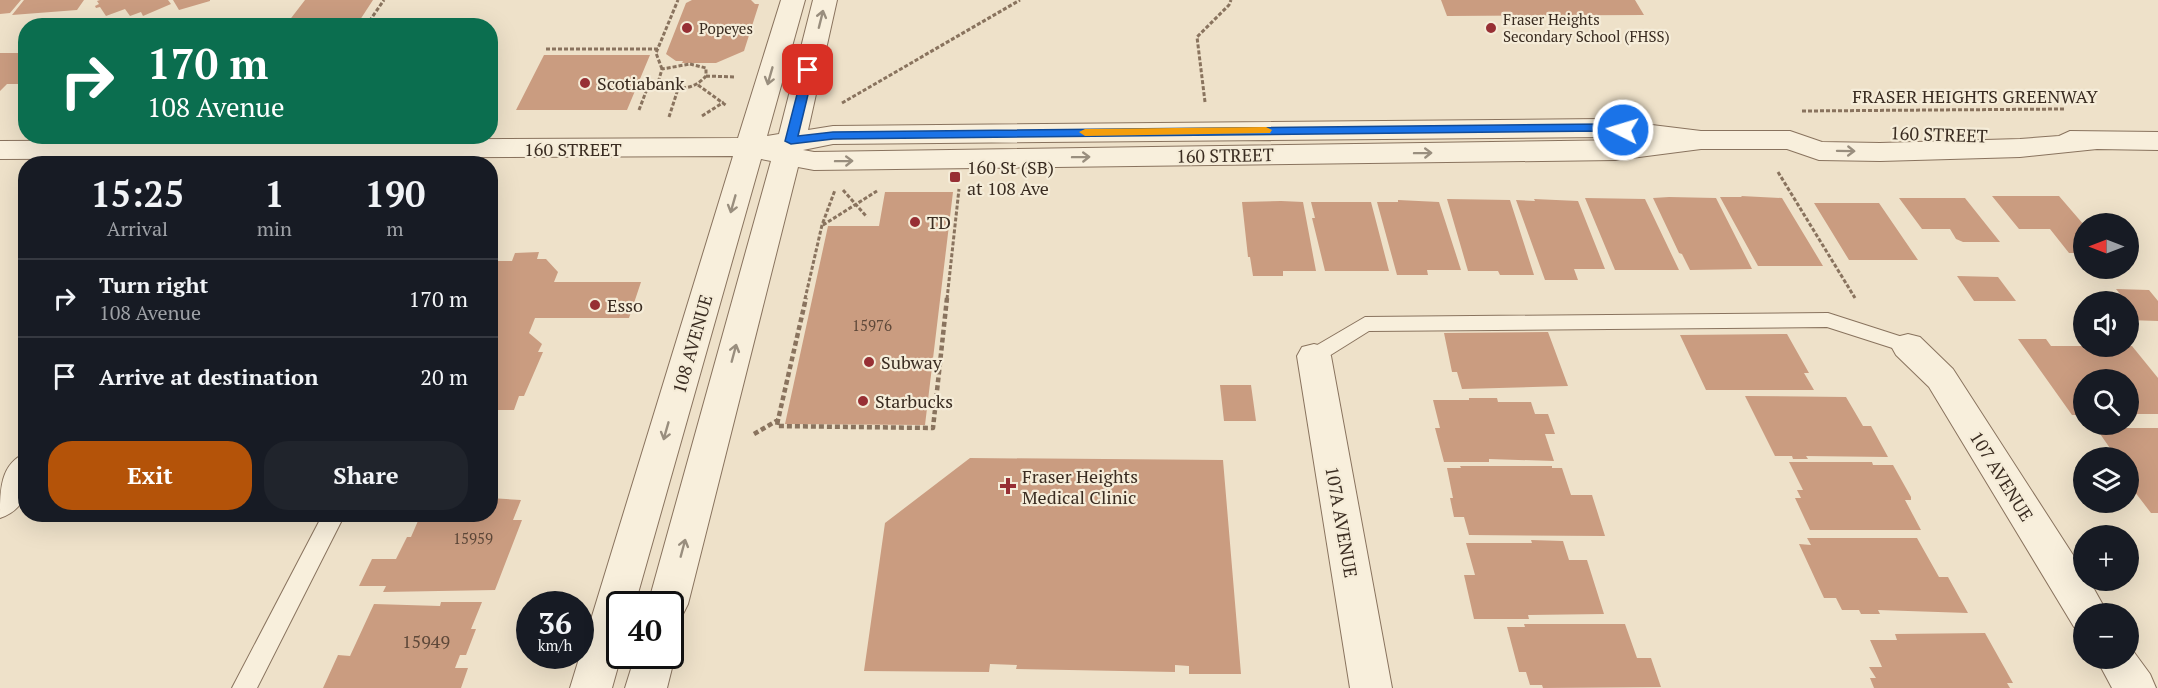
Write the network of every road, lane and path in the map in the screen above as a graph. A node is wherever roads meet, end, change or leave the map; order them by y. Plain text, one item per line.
1 (384, 0) edge
2 (678, 0) edge
3 (793, 0) edge
4 (825, 0) edge
5 (1020, 0) edge
6 (1231, 0) edge
7 (372, 18) edge
8 (546, 50) dead end
9 (658, 50) junction
10 (662, 69) junction
11 (706, 76) junction
12 (736, 77) dead end
13 (658, 83) junction
14 (698, 85) junction
15 (678, 89) junction
16 (733, 97) dead end
17 (723, 103) junction
18 (838, 105) dead end
19 (2065, 109) dead end
20 (639, 110) dead end
21 (732, 110) dead end
22 (1793, 111) dead end
23 (1206, 112) dead end
24 (669, 118) dead end
25 (694, 122) dead end
26 (1431, 128) junction
27 (1701, 140) junction
28 (2158, 141) edge
29 (749, 147) junction
30 (788, 148) junction
31 (0, 150) edge
32 (254, 156) edge
33 (1180, 156) junction
34 (1770, 172) dead end
35 (960, 183) dead end
36 (882, 188) dead end
37 (854, 203) junction
38 (867, 217) dead end
39 (822, 225) junction
40 (1857, 302) dead end
41 (1908, 346) joint
42 (1314, 356) joint
43 (778, 420) junction
44 (745, 438) dead end
45 (18, 479) edge
46 (0, 503) edge
47 (330, 522) edge
48 (671, 591) edge
49 (2081, 603) edge
50 (651, 669) edge
51 (2123, 669) edge
52 (244, 688) edge
53 (591, 688) edge
54 (646, 688) edge
55 (1371, 688) edge
56 (2135, 688) edge

1 - 7 path
2 - 9 path
3 -> 29 street, 108 AVENUE
30 -> 4 street
5 - 18 path
6 - 23 path
8 - 9 path
9 - 10 path
10 - 11 path
10 - 13 path
11 - 12 path
11 - 14 path
13 - 15 path
13 - 20 path
14 - 15 path
14 - 17 path
15 - 24 path
16 - 17 path
17 - 21 path
17 - 25 path
19 - 22 path, FRASER HEIGHTS GREENWAY
26 - 27 street, 160 STREET
26 - 30 street, 160 STREET
26 - 33 street
27 - 28 street, 160 STREET
33 -> 27 street, 160 STREET
29 - 30 street, 160 STREET
29 - 32 street, 160 STREET
29 -> 53 street, 108 AVENUE
30 -> 33 street, 160 STREET
48 -> 30 street
31 - 32 street, 160 STREET
34 - 40 path
35 - 43 path
36 - 37 path
37 - 38 path
37 - 39 path
37 - 39 path
39 - 43 path
41 - 42 lane
41 - 49 street, 107 AVENUE
42 - 55 street, 107A AVENUE
43 - 44 path
45 - 46 street
47 - 52 lane
50 - 54 street
51 - 56 street

